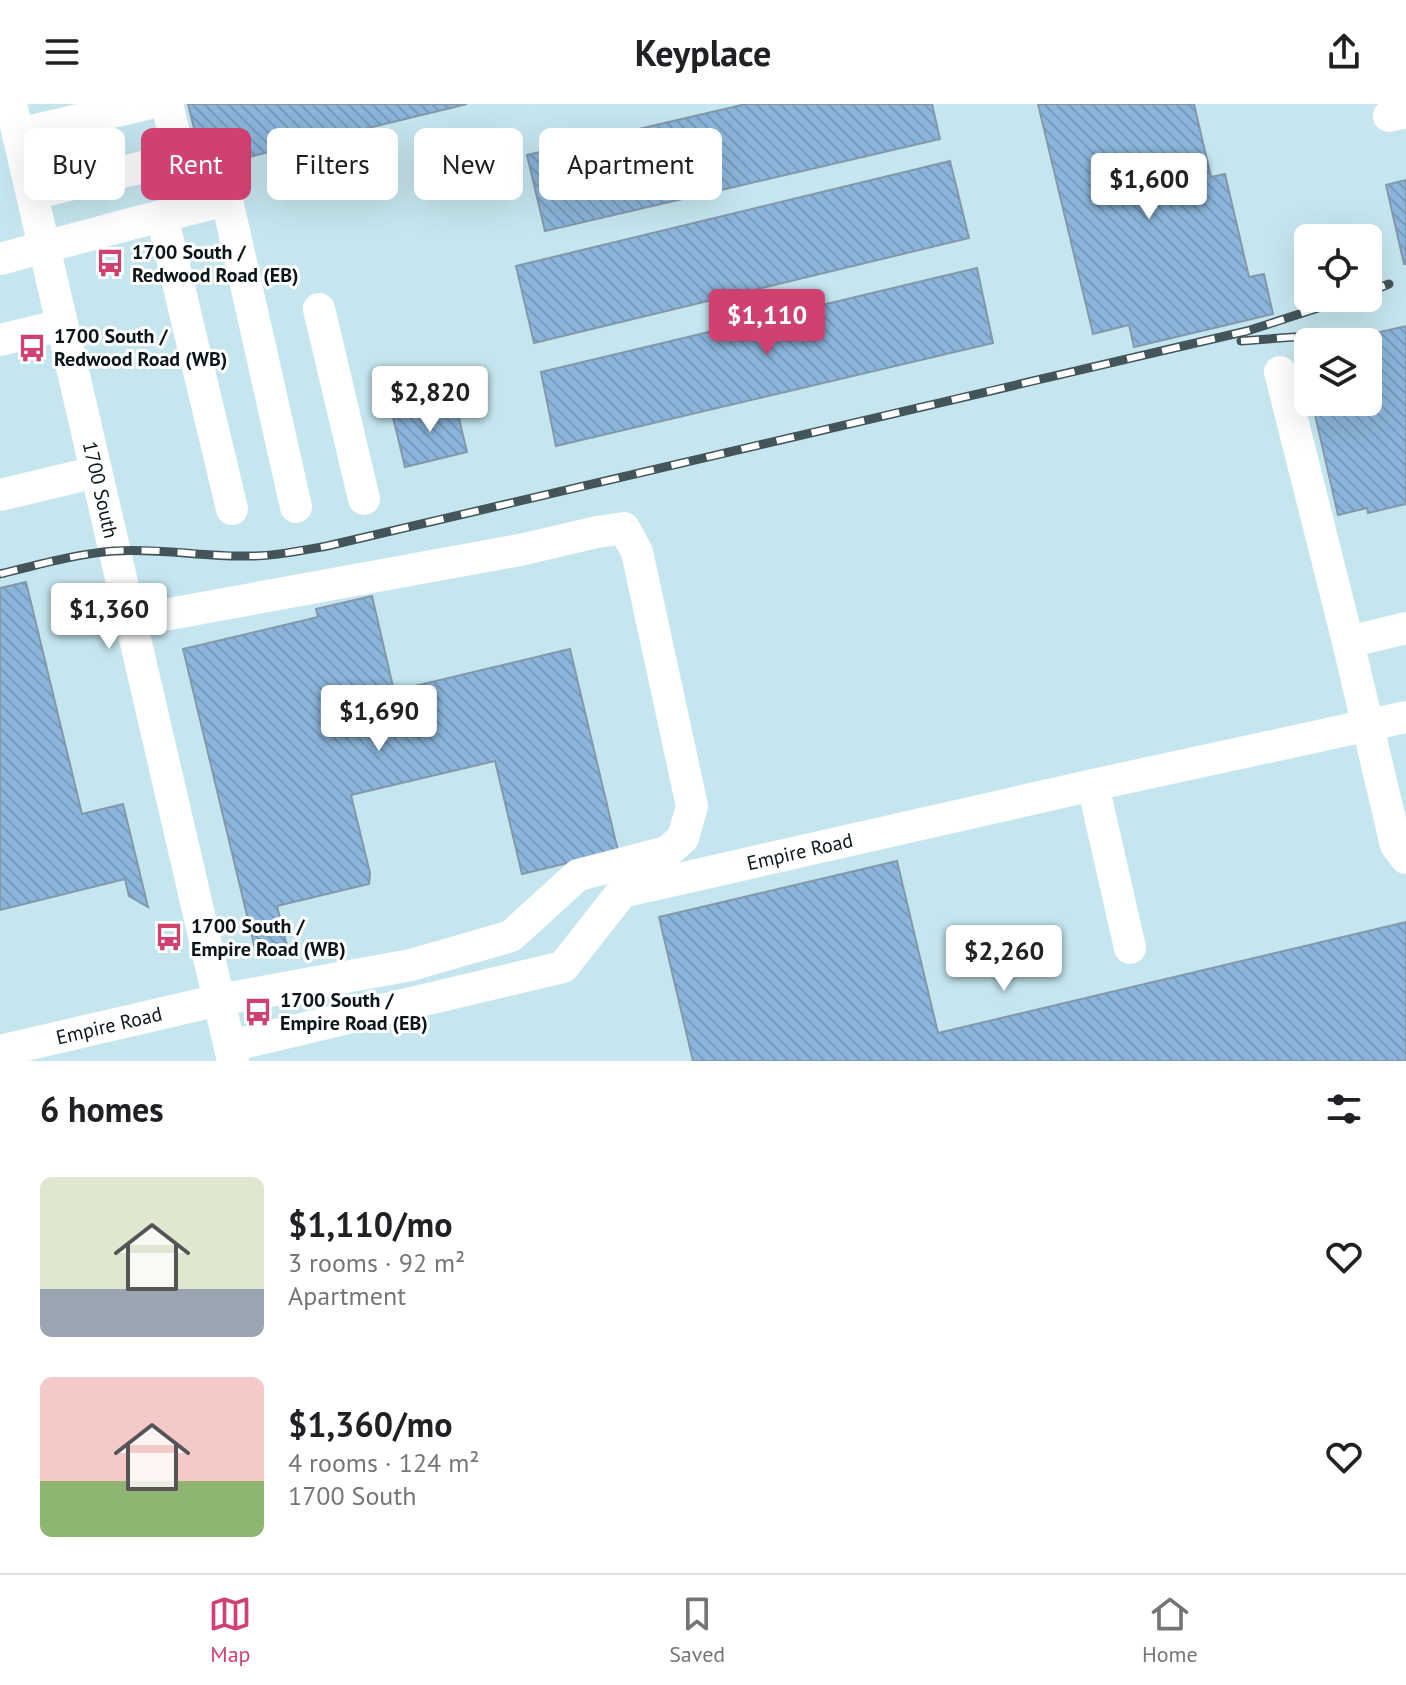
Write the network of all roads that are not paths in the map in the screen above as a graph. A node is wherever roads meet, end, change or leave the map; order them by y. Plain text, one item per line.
1 (147, 104) edge
2 (167, 104) edge
3 (14, 119) edge
4 (24, 161) edge
5 (125, 171) edge
6 (33, 200) edge
7 (148, 219) junction
8 (44, 248) junction
9 (0, 259) edge
10 (319, 309) dead end
11 (62, 325) junction
12 (0, 340) edge
13 (1280, 372) dead end
14 (96, 472) junction
15 (0, 495) edge
16 (364, 499) dead end
17 (296, 507) dead end
18 (232, 509) dead end
19 (131, 621) junction
20 (1406, 628) edge
21 (1348, 642) junction
22 (1406, 717) edge
23 (1368, 726) junction
24 (1093, 785) junction
25 (1406, 858) edge
26 (1130, 948) dead end
27 (219, 1000) junction
28 (0, 1051) edge
29 (231, 1054) edge

1 - 3 street
2 - 5 street
3 - 4 street, 1700 South
6 - 8 street, 1700 South
7 - 8 street
7 - 17 street
7 - 18 street
8 - 9 street
8 - 11 street, 1700 South
10 - 16 street
11 - 12 street
11 - 14 street, 1700 South
13 - 21 street
14 - 15 street
14 - 19 street, 1700 South
19 - 27 street, 1700 South
19 - 27 street, Empire Road
20 - 21 street
21 - 23 street
22 - 23 street, Empire Road
23 - 24 street, Empire Road
23 - 25 street
24 - 26 street
24 - 29 street, Empire Road
27 - 28 street, Empire Road
27 - 29 street, 1700 South

